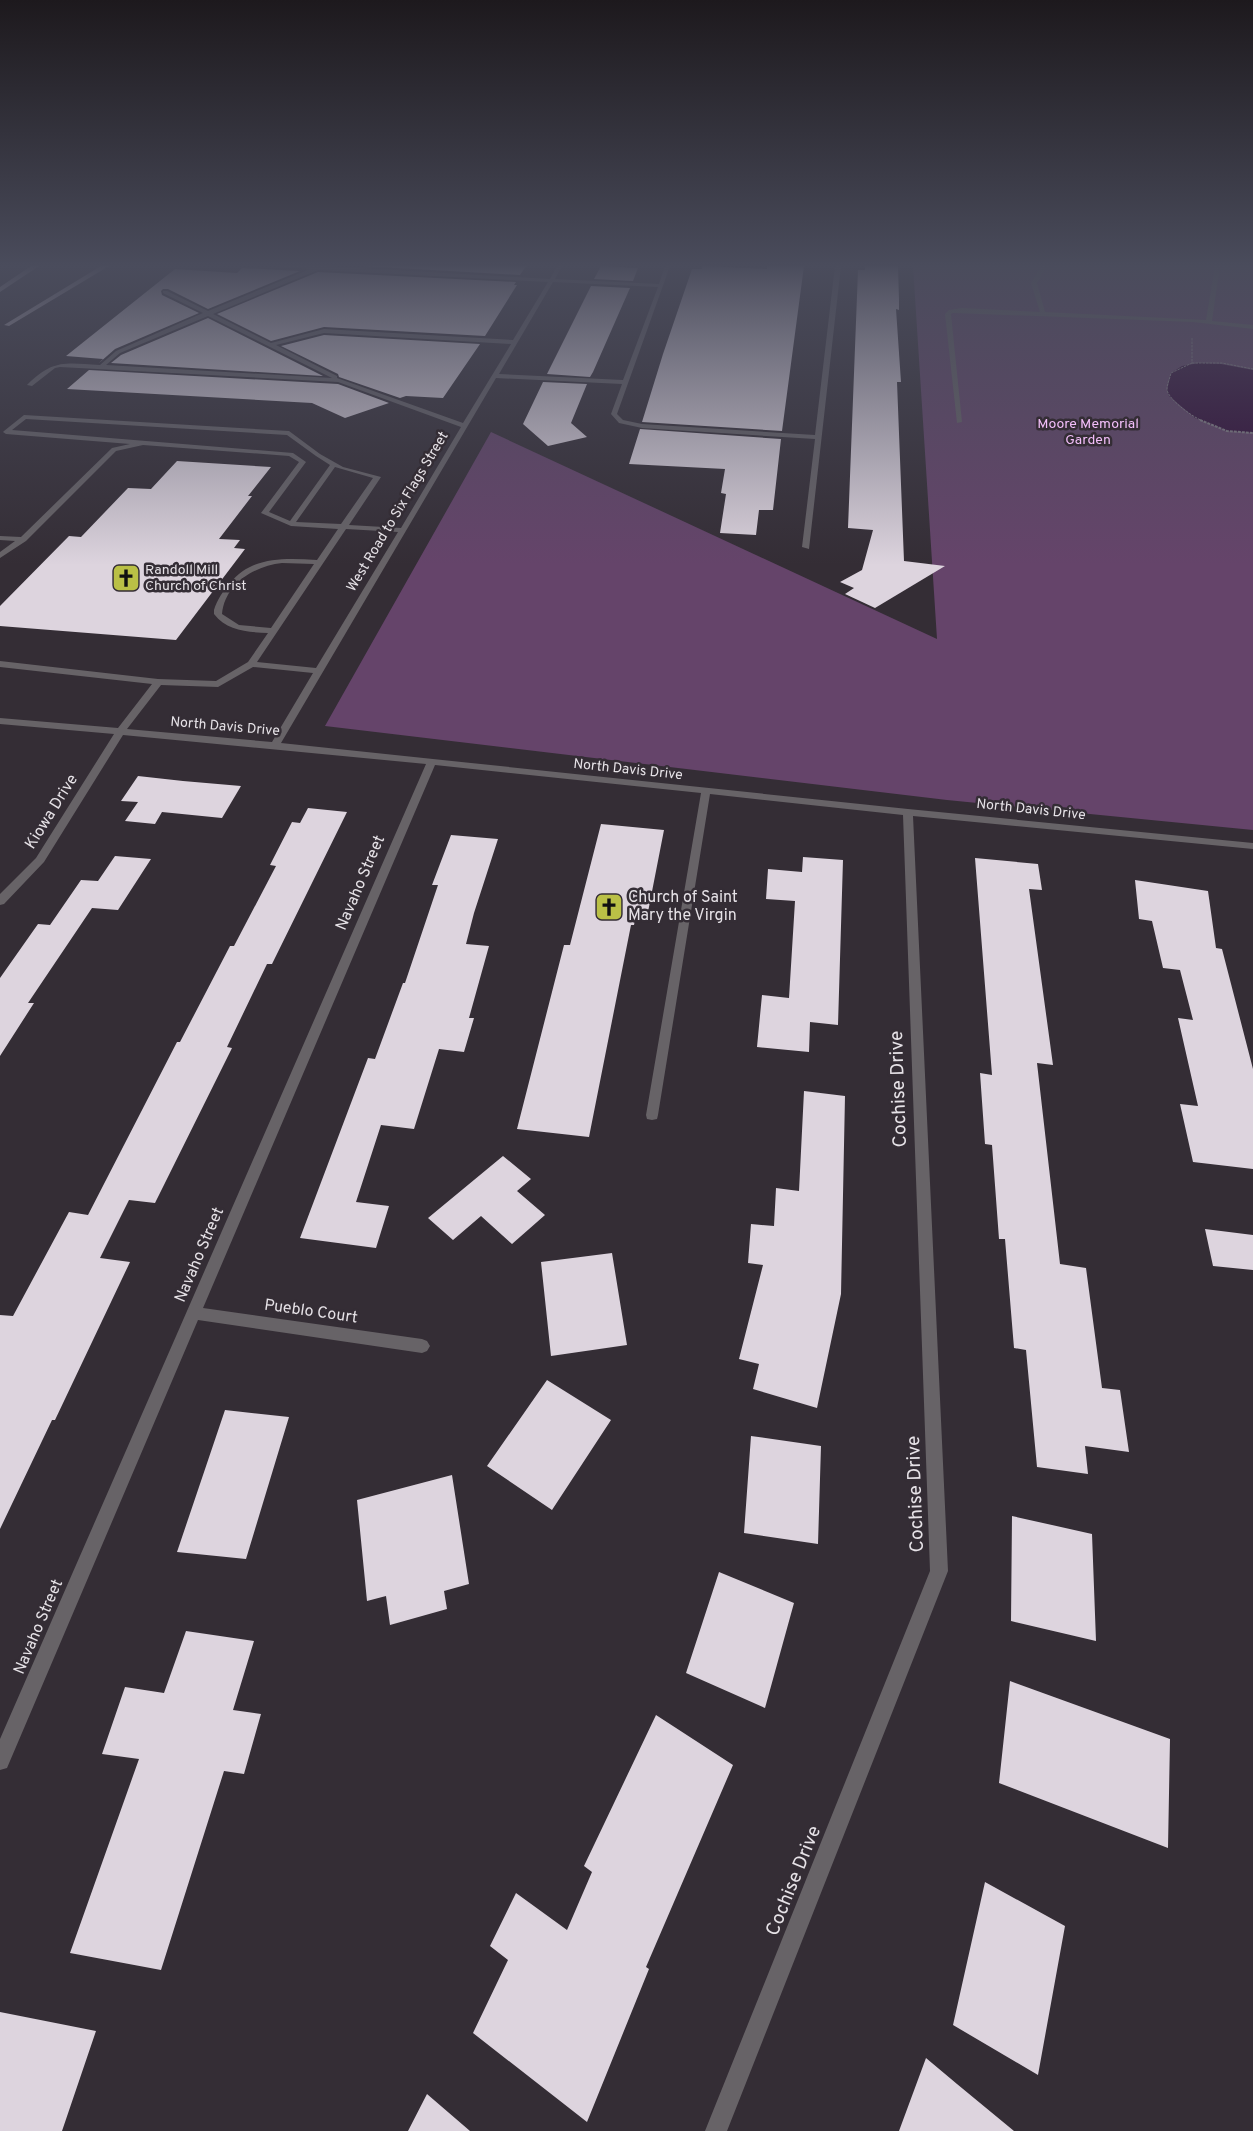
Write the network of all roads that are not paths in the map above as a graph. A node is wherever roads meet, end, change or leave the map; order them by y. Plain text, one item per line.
1 (58, 365) edge
2 (69, 365) edge
3 (310, 365) edge
4 (501, 365) edge
5 (632, 365) edge
6 (827, 365) edge
7 (953, 365) edge
8 (101, 367) joint
9 (495, 376) junction
10 (339, 380) junction
11 (626, 382) junction
12 (30, 385) dead end
13 (959, 422) dead end
14 (465, 426) junction
15 (819, 437) junction
16 (147, 443) junction
17 (334, 464) junction
18 (291, 524) junction
19 (344, 527) junction
20 (403, 530) junction
21 (0, 538) edge
22 (22, 539) junction
23 (806, 546) dead end
24 (0, 556) edge
25 (321, 562) junction
26 (274, 631) junction
27 (0, 664) edge
28 (252, 664) junction
29 (319, 670) junction
30 (158, 682) junction
31 (0, 721) edge
32 (120, 732) junction
33 (275, 745) junction
34 (431, 763) junction
35 (706, 792) junction
36 (908, 812) junction
37 (1253, 846) edge
38 (0, 901) edge
39 (652, 1115) dead end
40 (194, 1313) junction
41 (422, 1346) dead end
42 (0, 1760) edge
43 (716, 2131) edge

1 - 12 street
2 - 8 street
3 - 10 street
4 - 9 street, West Road to Six Flags Street
5 - 11 street
6 - 15 street
7 - 13 street
8 - 10 street
9 - 11 street
9 - 14 street, West Road to Six Flags Street
10 - 14 street
11 - 15 street
14 - 20 street, West Road to Six Flags Street
15 - 23 street
16 - 17 street
16 - 18 street
16 - 22 street
17 - 18 street
17 - 19 street
18 - 19 street
19 - 20 street
19 - 25 street
20 - 29 street, West Road to Six Flags Street
21 - 22 street
22 - 24 street
25 - 26 street
25 - 26 street
26 - 28 street
27 - 30 street
28 - 29 street
28 - 30 street
29 - 33 street, West Road to Six Flags Street
30 - 32 street, Kiowa Drive
31 - 32 street, North Davis Drive
32 - 33 street, North Davis Drive
32 - 38 street, Kiowa Drive
33 - 34 street, North Davis Drive
34 - 35 street, North Davis Drive
34 - 40 street, Navaho Street
35 - 36 street, North Davis Drive
35 - 39 street
36 - 37 street, North Davis Drive
36 - 43 street, Cochise Drive
40 - 41 street, Pueblo Court
40 - 42 street, Navaho Street

